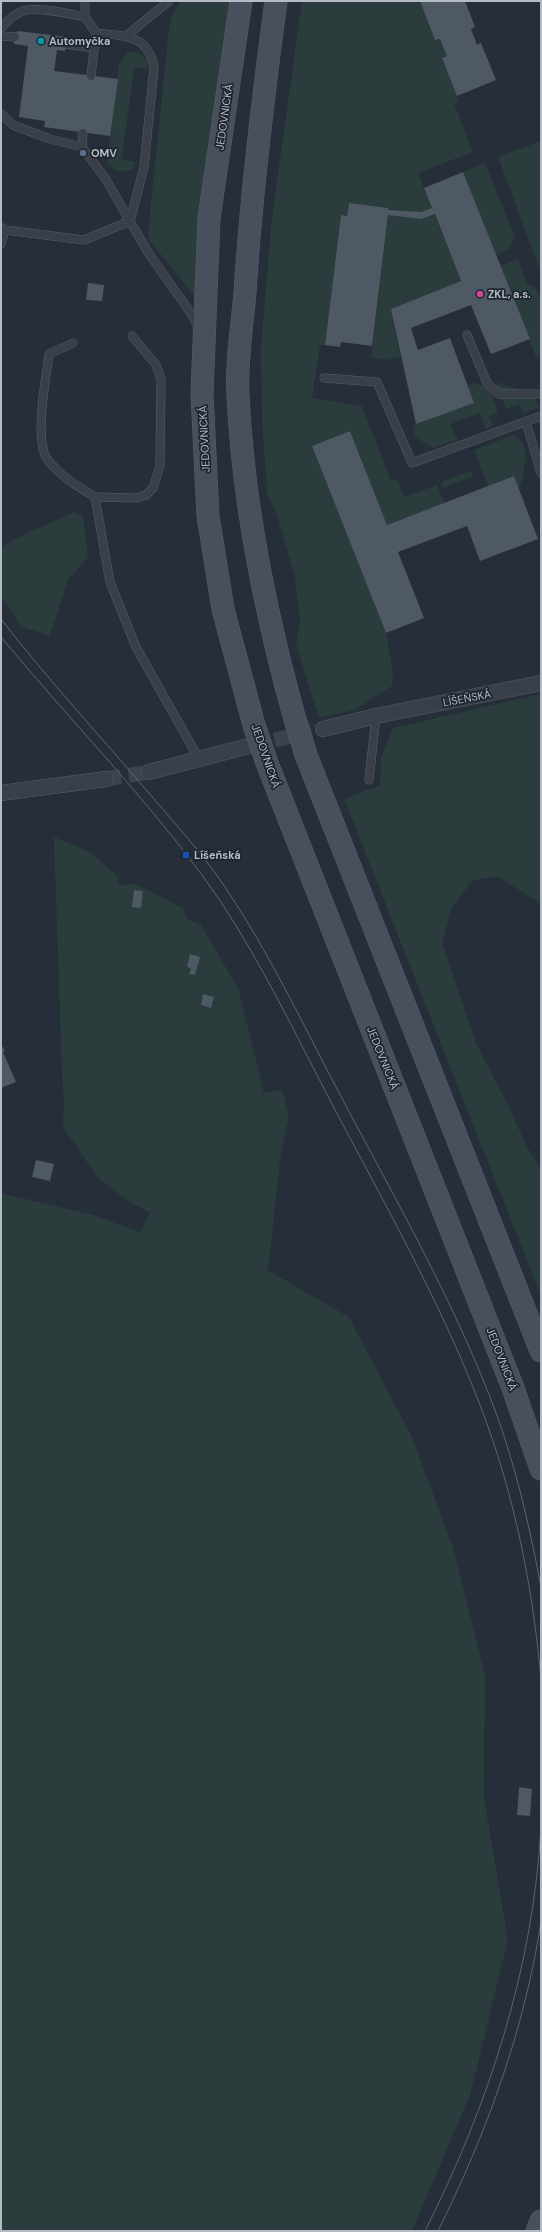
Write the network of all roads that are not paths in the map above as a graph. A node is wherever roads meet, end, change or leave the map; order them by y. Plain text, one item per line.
1 (84, 1) edge
2 (169, 1) edge
3 (241, 1) edge
4 (276, 1) edge
5 (85, 17) junction
6 (1, 28) edge
7 (96, 33) junction
8 (1, 36) edge
9 (126, 36) junction
10 (15, 37) dead end
11 (66, 44) dead end
12 (94, 48) junction
13 (90, 76) dead end
14 (1, 114) edge
15 (83, 133) dead end
16 (82, 147) junction
17 (130, 221) junction
18 (3, 228) edge
19 (1, 244) edge
20 (467, 335) dead end
21 (132, 336) dead end
22 (74, 343) dead end
23 (204, 344) junction
24 (324, 378) dead end
25 (541, 394) edge
26 (541, 416) edge
27 (526, 422) junction
28 (541, 473) edge
29 (95, 497) junction
30 (541, 683) edge
31 (376, 716) junction
32 (323, 729) tunnel mouth
33 (249, 746) tunnel mouth
34 (199, 759) junction
35 (149, 772) tunnel mouth
36 (106, 779) tunnel mouth
37 (369, 780) dead end
38 (1, 793) edge
39 (541, 1351) edge
40 (541, 1469) edge
41 (541, 2221) edge
42 (536, 2231) edge

1 - 5 lane
2 - 9 lane
3 - 23 main road, JEDOVNICKÁ
4 - 39 main road, bridge
5 - 6 lane
5 - 7 lane
7 - 9 lane
7 - 12 lane
8 - 10 lane
9 - 17 lane
11 - 12 lane
12 - 13 lane
14 - 16 lane
15 - 16 lane
16 - 17 lane
17 - 18 lane
17 - 23 lane
18 - 19 lane
20 - 25 lane
21 - 29 lane
22 - 29 lane
23 - 40 main road, JEDOVNICKÁ, bridge
24 - 27 lane
26 - 27 lane
27 - 28 lane
29 - 34 lane
30 - 31 street, LÍŠEŇSKÁ
31 - 32 street, LÍŠEŇSKÁ
31 - 37 lane
33 - 34 street
34 - 35 street
36 - 38 street
41 - 42 main road

